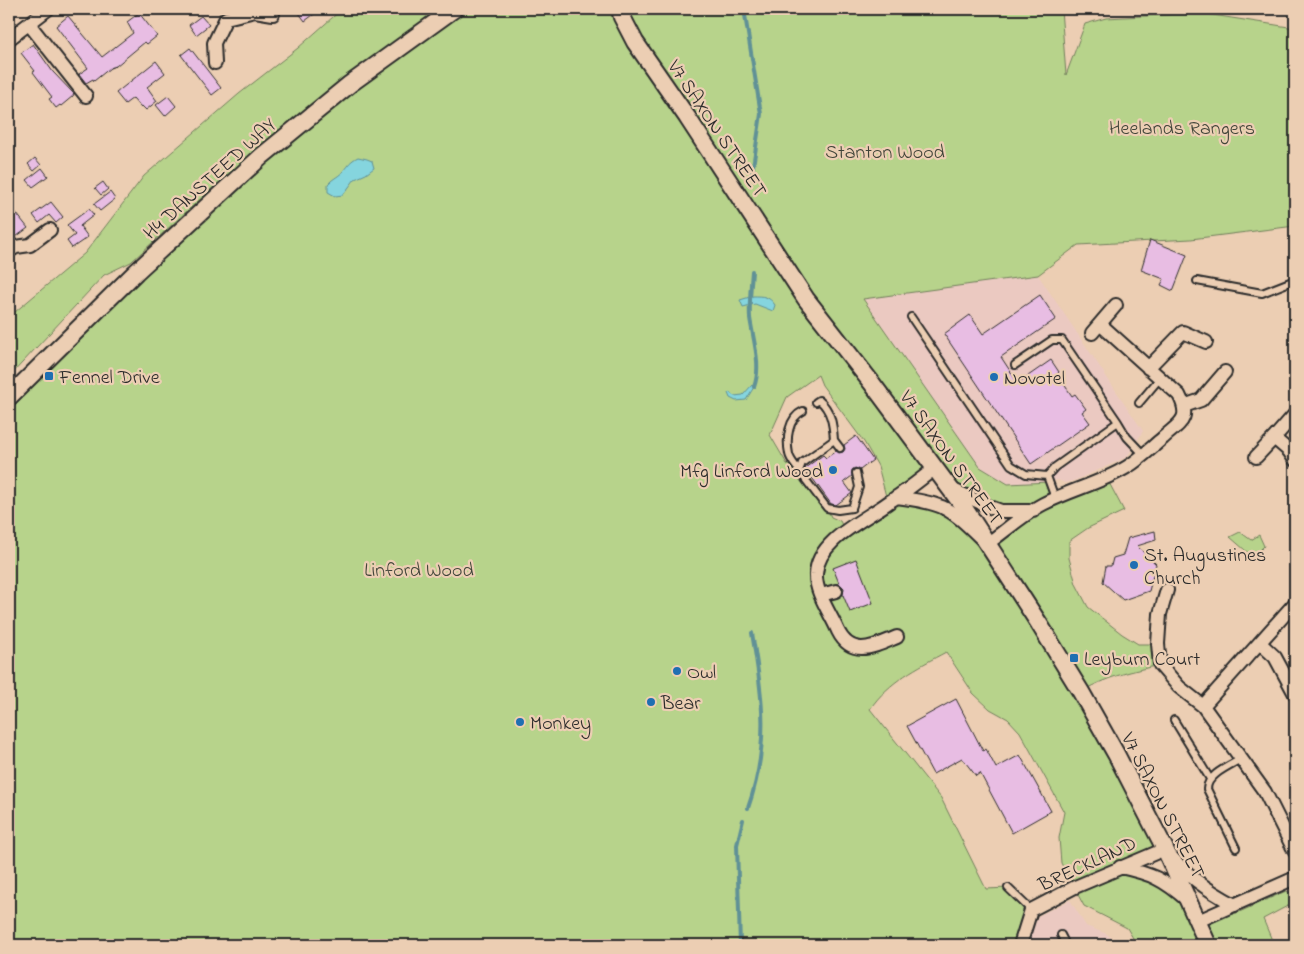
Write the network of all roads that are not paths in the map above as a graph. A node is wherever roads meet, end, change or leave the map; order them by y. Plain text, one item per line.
1 (48, 9) edge
2 (618, 12) edge
3 (449, 13) edge
4 (223, 14) edge
5 (273, 14) dead end
6 (29, 24) junction
7 (9, 39) edge
8 (215, 62) dead end
9 (86, 96) dead end
10 (50, 230) dead end
11 (9, 252) edge
12 (1295, 280) edge
13 (1197, 281) dead end
14 (1116, 305) dead end
15 (911, 317) dead end
16 (1206, 342) dead end
17 (1014, 365) dead end
18 (1148, 368) junction
19 (1225, 372) dead end
20 (1160, 378) junction
21 (9, 397) edge
22 (816, 402) dead end
23 (1139, 403) dead end
24 (1184, 406) junction
25 (803, 411) dead end
26 (1295, 414) edge
27 (1118, 422) junction
28 (1274, 438) junction
29 (834, 440) junction
30 (840, 448) dead end
31 (1144, 455) junction
32 (1256, 456) dead end
33 (1295, 460) edge
34 (935, 468) junction
35 (799, 471) junction
36 (856, 472) dead end
37 (1047, 476) junction
38 (949, 488) junction
39 (896, 497) junction
40 (1056, 498) junction
41 (852, 508) junction
42 (1033, 511) junction
43 (860, 519) junction
44 (987, 544) junction
45 (1167, 590) dead end
46 (836, 591) dead end
47 (821, 595) junction
48 (1295, 603) edge
49 (897, 637) dead end
50 (1260, 643) junction
51 (854, 646) junction
52 (854, 660) dead end
53 (1295, 694) edge
54 (1203, 706) junction
55 (1174, 720) dead end
56 (1241, 759) junction
57 (1210, 779) junction
58 (1236, 848) dead end
59 (1165, 849) junction
60 (1295, 852) edge
61 (1120, 867) junction
62 (1295, 878) edge
63 (1008, 888) dead end
64 (1188, 902) junction
65 (1235, 905) junction
66 (1031, 910) junction
67 (1198, 921) junction
68 (1061, 935) dead end
69 (1020, 945) edge
70 (1066, 945) edge
71 (1208, 945) edge

1 - 6 street
2 - 34 street, V7 SAXON STREET
3 - 21 street, H4 DANSTEED WAY
4 - 5 street
4 - 8 street
6 - 7 street
6 - 9 street
10 - 11 street
12 - 13 lane
14 - 18 street
15 - 37 lane
16 - 18 street
17 - 27 lane
18 - 20 street
19 - 24 street
20 - 23 lane
20 - 24 street
22 - 29 lane
24 - 31 street
25 - 35 lane
26 - 28 street
27 - 31 lane
27 - 37 lane
28 - 32 street
28 - 33 street
29 - 30 lane
29 - 35 lane
31 - 40 street
34 - 38 street, V7 SAXON STREET
34 - 39 street
35 - 41 lane
36 - 41 lane
37 - 40 lane
38 - 42 street
38 - 44 street, V7 SAXON STREET
39 - 43 street
39 - 44 street
40 - 42 street
41 - 43 lane
42 - 44 street
43 - 47 street
44 - 59 street, V7 SAXON STREET
45 - 54 street
46 - 47 street
47 - 51 street
48 - 50 street
49 - 51 street
50 - 53 street
50 - 54 street
51 - 52 street
54 - 56 street
55 - 57 lane
56 - 57 lane
56 - 60 street
57 - 58 lane
59 - 61 street, BRECKLAND
59 - 64 street, V7 SAXON STREET
59 - 65 street
61 - 64 street
61 - 66 street, BRECKLAND
62 - 65 street
63 - 66 lane
64 - 67 street, V7 SAXON STREET
65 - 67 street
66 - 69 street, BRECKLAND
67 - 71 street, V7 SAXON STREET
68 - 70 lane

